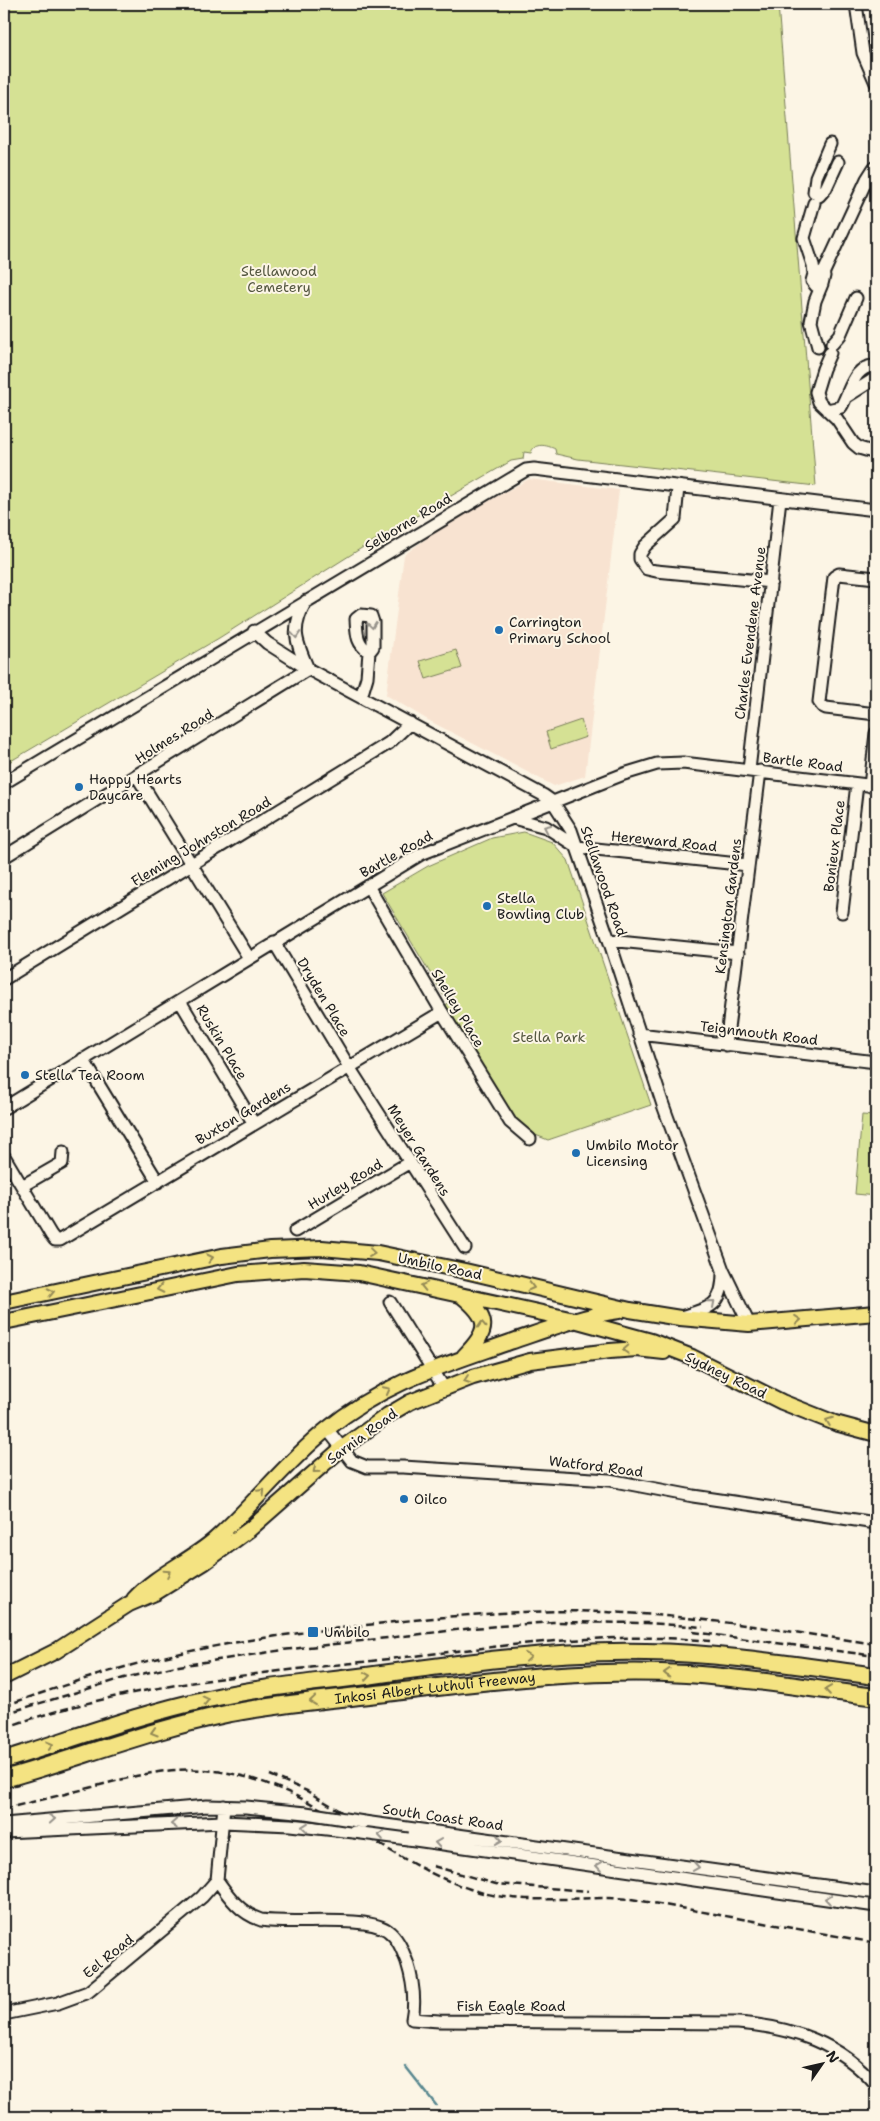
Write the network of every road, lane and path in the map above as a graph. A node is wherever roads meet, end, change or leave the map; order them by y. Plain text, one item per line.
1 (856, 4) edge
2 (876, 83) edge
3 (830, 144) dead end
4 (838, 162) dead end
5 (876, 168) edge
6 (816, 197) junction
7 (818, 277) junction
8 (856, 298) dead end
9 (823, 345) junction
10 (876, 366) edge
11 (876, 378) edge
12 (845, 401) junction
13 (827, 410) junction
14 (843, 428) junction
15 (876, 453) edge
16 (678, 487) junction
17 (780, 499) junction
18 (876, 510) edge
19 (876, 578) edge
20 (772, 582) junction
21 (306, 600) junction
22 (254, 631) junction
23 (369, 652) dead end
24 (308, 669) junction
25 (361, 697) junction
26 (876, 714) edge
27 (410, 723) junction
28 (876, 734) edge
29 (754, 771) junction
30 (137, 776) junction
31 (4, 783) edge
32 (857, 784) junction
33 (873, 786) edge
34 (553, 802) junction
35 (512, 818) junction
36 (577, 847) junction
37 (4, 857) edge
38 (191, 864) junction
39 (748, 865) junction
40 (368, 886) junction
41 (842, 912) dead end
42 (609, 940) junction
43 (274, 942) junction
44 (738, 953) junction
45 (249, 958) junction
46 (4, 979) edge
47 (180, 1001) junction
48 (442, 1012) junction
49 (639, 1034) junction
50 (726, 1045) junction
51 (83, 1059) junction
52 (876, 1062) edge
53 (349, 1066) junction
54 (4, 1108) edge
55 (254, 1124) junction
56 (530, 1139) dead end
57 (63, 1152) dead end
58 (4, 1156) edge
59 (410, 1162) junction
60 (158, 1182) junction
61 (22, 1186) junction
62 (295, 1231) dead end
63 (465, 1248) dead end
64 (723, 1270) junction
65 (459, 1294) junction
66 (4, 1302) edge
67 (390, 1302) dead end
68 (630, 1310) junction
69 (876, 1314) edge
70 (680, 1318) junction
71 (574, 1320) junction
72 (4, 1322) edge
73 (749, 1324) junction
74 (692, 1357) junction
75 (462, 1358) junction
76 (432, 1368) junction
77 (444, 1388) junction
78 (327, 1429) junction
79 (876, 1434) edge
80 (341, 1448) junction
81 (876, 1523) edge
82 (129, 1604) junction
83 (876, 1676) edge
84 (4, 1677) edge
85 (876, 1697) edge
86 (4, 1760) edge
87 (4, 1779) edge
88 (224, 1806) junction
89 (223, 1822) junction
90 (4, 1824) edge
91 (4, 1832) edge
92 (217, 1880) junction
93 (876, 1894) edge
94 (876, 1906) edge
95 (4, 2014) edge
96 (876, 2085) edge

1 - 2 street
3 - 6 street
4 - 6 street
5 - 7 street
6 - 7 street
7 - 9 street
8 - 9 street
9 - 13 street
10 - 12 street
11 - 12 street
12 - 13 street
12 - 14 street
13 - 14 street
14 - 15 street
16 - 17 street, Selborne Road
16 - 20 street
16 - 21 street, Selborne Road
17 - 18 street, Selborne Road
17 - 20 street, Charles Evendene Avenue
19 - 26 street
20 - 29 street, Charles Evendene Avenue
21 - 22 street, Selborne Road
21 -> 24 street
22 - 24 street, Stellawood Road
22 - 31 street, Selborne Road
23 - 25 street
24 - 25 street, Stellawood Road
24 - 30 street, Holmes Road
25 - 27 street, Stellawood Road
27 - 34 street, Stellawood Road
27 - 38 street, Fleming Johnston Road
28 - 33 street
29 - 32 street, Bartle Road
29 - 34 street, Bartle Road
29 - 39 street, Kensington Gardens
30 - 37 street, Holmes Road
30 - 38 street
32 - 33 street, Bartle Road
32 - 41 street, Bonieux Place
34 - 35 street, Bartle Road
34 - 36 street, Stellawood Road
36 -> 35 street
35 - 40 street, Bartle Road
36 - 39 street, Hereward Road
36 - 42 street, Stellawood Road
38 - 45 street
38 - 46 street, Fleming Johnston Road
39 - 44 street, Kensington Gardens
40 - 43 street, Bartle Road
40 - 48 street, Shelley Place
42 - 44 street
42 - 49 street, Stellawood Road
43 - 45 street, Bartle Road
43 - 53 street, Dryden Place
44 - 50 street, Kensington Gardens
45 - 47 street, Bartle Road
47 - 51 street, Bartle Road
47 - 55 street, Ruskin Place
48 - 53 street, Buxton Gardens
48 - 56 street, Shelley Place
49 - 50 street, Teignmouth Road
49 - 64 street, Stellawood Road
50 - 52 street, Teignmouth Road
51 - 54 street, Bartle Road
51 - 60 street
53 - 55 street, Buxton Gardens
53 - 59 street, Meyer Gardens
55 - 60 street, Buxton Gardens
57 - 61 street
58 - 61 street
59 - 62 street, Hurley Road
59 - 63 street, Meyer Gardens
60 - 61 street, Buxton Gardens
70 -> 64 street, Stellawood Road
64 - 73 street, Stellawood Road
65 - 71 main road, Umbilo Road
65 -> 72 main road, Umbilo Road
75 -> 65 main road
66 -> 68 main road, Umbilo Road
67 - 76 street
68 - 70 main road, Umbilo Road
68 - 71 main road, Sarnia Road
73 -> 69 main road, Umbilo Road
70 - 73 main road, Umbilo Road
71 - 74 main road, Sydney Road
71 - 75 main road, Sarnia Road
74 -> 77 main road, Sarnia Road
79 -> 74 main road, Sydney Road
75 - 76 main road, Sarnia Road
76 - 77 street
78 -> 76 main road, Sarnia Road
77 - 80 main road, Sarnia Road
78 - 80 street, Watford Road
82 -> 78 main road, Sarnia Road
80 - 81 street, Watford Road
80 -> 82 main road, Sarnia Road
82 - 84 main road, Sarnia Road
86 -> 83 highway, Inkosi Albert Luthuli Freeway
85 -> 87 highway, Inkosi Albert Luthuli Freeway
88 - 89 street
90 -> 88 street, South Coast Road
88 -> 93 street, South Coast Road, bridge
89 -> 91 street, South Coast Road
89 - 92 street
94 -> 89 street, South Coast Road, bridge
92 - 95 street, Eel Road
92 - 96 street, Fish Eagle Road

